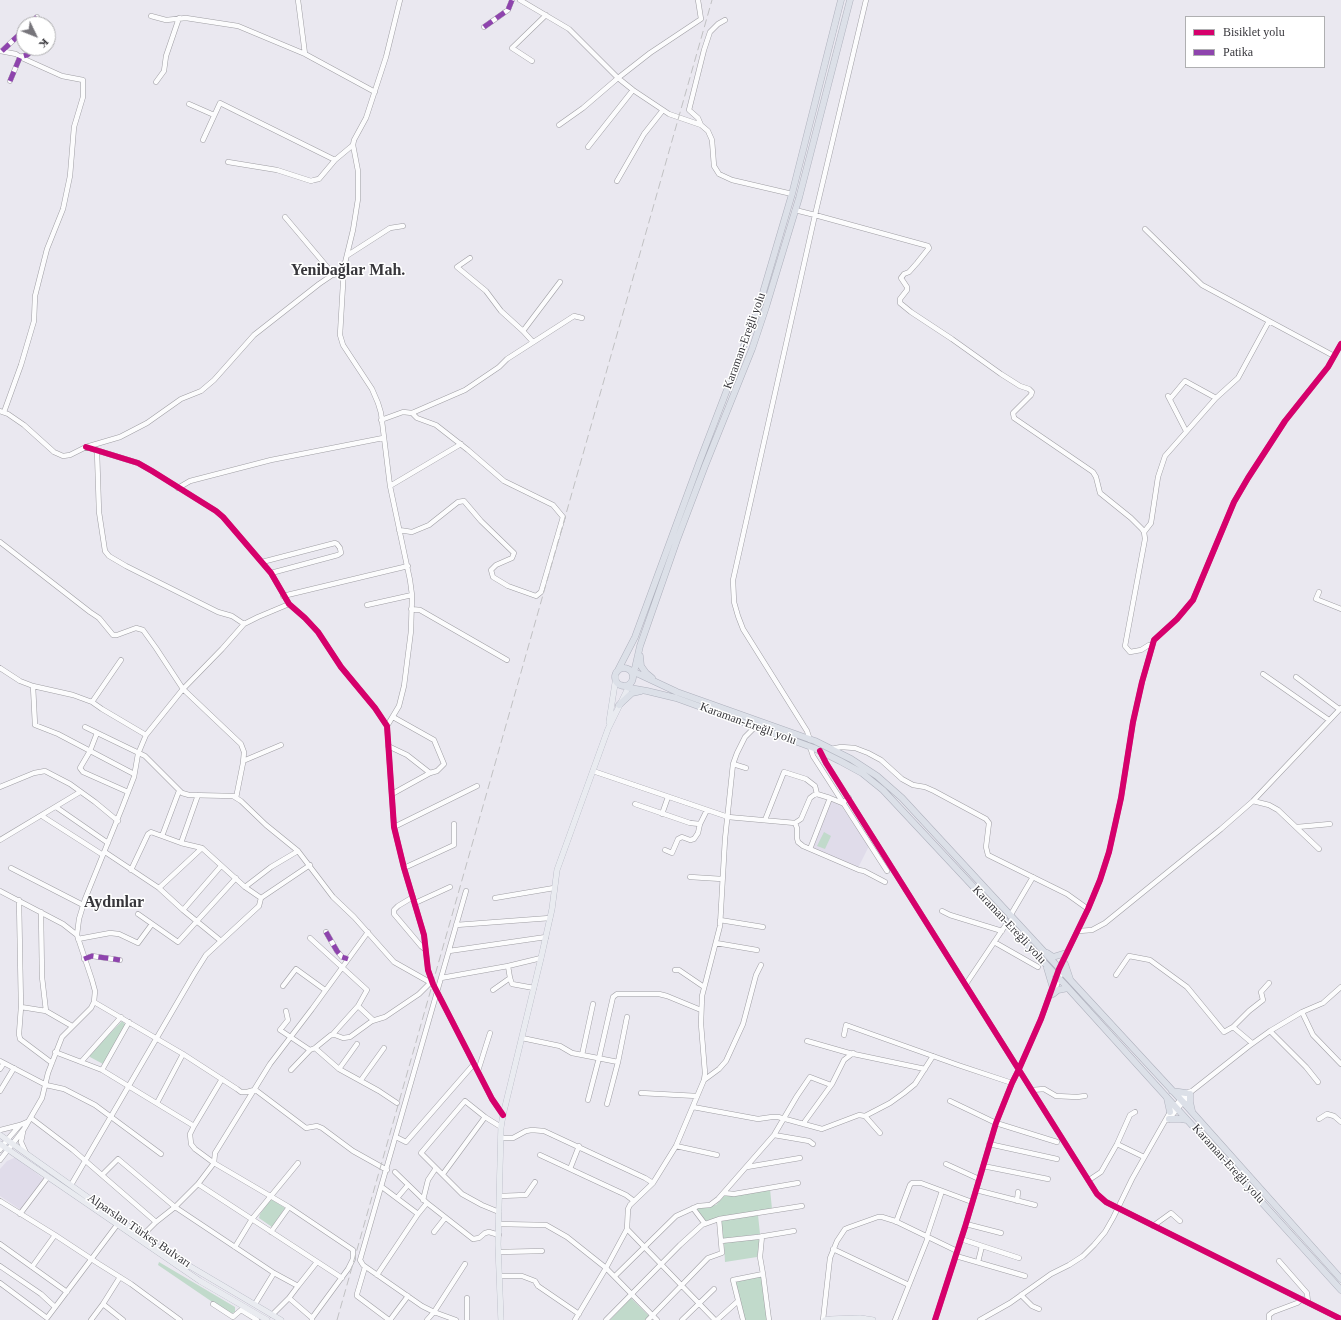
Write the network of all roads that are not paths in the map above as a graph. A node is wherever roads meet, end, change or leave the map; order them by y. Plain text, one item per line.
1 (298, 0) edge
2 (400, 0) edge
3 (512, 0) edge
4 (520, 0) edge
5 (698, 0) edge
6 (841, 0) edge
7 (850, 0) edge
8 (866, 0) edge
9 (546, 15) junction
10 (151, 16) dead end
11 (178, 18) junction
12 (725, 20) dead end
13 (484, 27) dead end
14 (16, 37) edge
15 (1, 51) edge
16 (305, 54) junction
17 (27, 56) edge
18 (20, 57) junction
19 (532, 61) dead end
20 (618, 78) junction
21 (10, 81) dead end
22 (156, 82) dead end
23 (633, 90) junction
24 (375, 92) junction
25 (189, 104) dead end
26 (663, 110) junction
27 (214, 115) junction
28 (559, 125) dead end
29 (701, 125) junction
30 (202, 140) dead end
31 (353, 145) junction
32 (588, 147) dead end
33 (335, 160) junction
34 (228, 162) dead end
35 (617, 181) dead end
36 (792, 194) junction
37 (795, 210) junction
38 (815, 214) junction
39 (285, 217) dead end
40 (403, 226) dead end
41 (1145, 229) dead end
42 (348, 255) junction
43 (470, 258) dead end
44 (344, 266) junction
45 (334, 275) junction
46 (560, 282) dead end
47 (582, 318) dead end
48 (1269, 321) junction
49 (523, 331) junction
50 (533, 342) junction
51 (1341, 344) edge
52 (1334, 356) junction
53 (1216, 398) junction
54 (2, 411) edge
55 (412, 413) junction
56 (381, 420) junction
57 (1186, 431) junction
58 (383, 438) junction
59 (461, 444) junction
60 (86, 446) junction
61 (97, 451) junction
62 (390, 486) junction
63 (178, 488) junction
64 (399, 530) junction
65 (1144, 532) junction
66 (0, 542) edge
67 (262, 562) junction
68 (408, 566) junction
69 (270, 573) junction
70 (1319, 592) dead end
71 (412, 595) junction
72 (283, 596) junction
73 (289, 604) junction
74 (368, 605) dead end
75 (411, 608) junction
76 (1341, 609) edge
77 (244, 624) junction
78 (640, 646) junction
79 (1152, 647) junction
80 (122, 660) dead end
81 (507, 660) dead end
82 (0, 668) edge
83 (617, 674) junction
84 (1263, 674) dead end
85 (1296, 677) dead end
86 (631, 678) junction
87 (33, 686) junction
88 (663, 686) junction
89 (183, 689) junction
90 (647, 691) junction
91 (92, 702) junction
92 (619, 705) junction
93 (1340, 708) edge
94 (393, 717) junction
95 (1329, 720) junction
96 (387, 726) junction
97 (85, 727) dead end
98 (755, 727) junction
99 (608, 729) junction
100 (96, 733) junction
101 (146, 736) junction
102 (810, 740) junction
103 (281, 745) dead end
104 (388, 746) junction
105 (810, 747) junction
106 (830, 749) junction
107 (90, 751) junction
108 (820, 751) junction
109 (138, 754) junction
110 (243, 761) junction
111 (734, 764) junction
112 (746, 768) dead end
113 (593, 771) junction
114 (430, 773) junction
115 (134, 774) junction
116 (477, 786) dead end
117 (0, 787) edge
118 (179, 790) junction
119 (80, 792) junction
120 (128, 792) junction
121 (392, 794) junction
122 (817, 794) junction
123 (198, 795) junction
124 (668, 797) junction
125 (236, 798) junction
126 (830, 798) junction
127 (849, 798) junction
128 (1253, 801) junction
129 (842, 803) junction
130 (635, 804) dead end
131 (56, 807) junction
132 (706, 810) junction
133 (662, 814) junction
134 (42, 816) junction
135 (728, 817) junction
136 (765, 820) junction
137 (118, 821) junction
138 (795, 823) junction
139 (454, 824) dead end
140 (700, 824) junction
141 (1330, 824) dead end
142 (394, 827) junction
143 (1297, 827) junction
144 (162, 836) junction
145 (0, 840) edge
146 (108, 843) junction
147 (181, 843) junction
148 (202, 848) junction
149 (810, 849) junction
150 (1319, 849) dead end
151 (665, 850) dead end
152 (298, 851) junction
153 (104, 853) junction
154 (310, 865) junction
155 (221, 866) junction
156 (11, 868) dead end
157 (404, 868) junction
158 (131, 870) junction
159 (886, 871) dead end
160 (690, 877) dead end
161 (1033, 877) junction
162 (236, 878) junction
163 (722, 879) junction
164 (885, 882) dead end
165 (246, 887) junction
166 (450, 887) dead end
167 (159, 888) junction
168 (554, 888) junction
169 (0, 890) edge
170 (466, 891) dead end
171 (413, 897) junction
172 (261, 898) junction
173 (495, 898) dead end
174 (19, 900) junction
175 (415, 903) junction
176 (83, 905) junction
177 (183, 910) junction
178 (1088, 910) junction
179 (942, 911) dead end
180 (40, 912) junction
181 (138, 914) dead end
182 (1010, 916) junction
183 (550, 918) junction
184 (197, 920) junction
185 (720, 920) junction
186 (1007, 923) junction
187 (152, 924) junction
188 (456, 924) junction
189 (763, 927) dead end
190 (1002, 930) junction
191 (1078, 931) junction
192 (326, 932) dead end
193 (368, 932) junction
194 (78, 937) junction
195 (546, 937) junction
196 (310, 938) dead end
197 (221, 940) junction
198 (994, 942) junction
199 (716, 943) junction
200 (426, 950) junction
201 (757, 950) dead end
202 (449, 951) junction
203 (1043, 951) junction
204 (1066, 953) junction
205 (541, 958) junction
206 (84, 959) junction
207 (348, 959) junction
208 (120, 960) dead end
209 (1045, 963) junction
210 (1065, 964) junction
211 (761, 965) dead end
212 (508, 966) junction
213 (1038, 967) dead end
214 (342, 968) junction
215 (675, 970) dead end
216 (1061, 970) junction
217 (1116, 975) dead end
218 (1058, 977) junction
219 (441, 978) junction
220 (510, 978) junction
221 (1269, 983) dead end
222 (431, 984) junction
223 (966, 984) junction
224 (1052, 985) junction
225 (1069, 985) junction
226 (284, 986) dead end
227 (704, 987) junction
228 (1341, 987) edge
229 (534, 988) junction
230 (326, 990) junction
231 (493, 990) dead end
232 (438, 992) junction
233 (1051, 996) junction
234 (94, 1002) junction
235 (593, 1004) dead end
236 (358, 1006) junction
237 (21, 1007) junction
238 (701, 1010) junction
239 (46, 1011) junction
240 (286, 1011) dead end
241 (1302, 1012) junction
242 (121, 1017) junction
243 (627, 1017) dead end
244 (373, 1020) junction
245 (129, 1022) junction
246 (72, 1026) junction
247 (1233, 1027) junction
248 (1270, 1031) junction
249 (490, 1033) dead end
250 (332, 1035) junction
251 (844, 1035) dead end
252 (290, 1036) junction
253 (522, 1038) junction
254 (157, 1039) junction
255 (807, 1041) dead end
256 (1252, 1043) junction
257 (358, 1044) dead end
258 (315, 1048) junction
259 (384, 1048) dead end
260 (310, 1050) junction
261 (55, 1052) junction
262 (853, 1053) junction
263 (183, 1054) junction
264 (582, 1055) junction
265 (933, 1056) junction
266 (599, 1058) junction
267 (2, 1062) edge
268 (80, 1062) junction
269 (618, 1062) junction
270 (52, 1063) junction
271 (474, 1064) junction
272 (1341, 1064) edge
273 (14, 1068) junction
274 (339, 1069) junction
275 (1019, 1069) junction
276 (0, 1070) edge
277 (102, 1070) junction
278 (291, 1070) dead end
279 (925, 1070) junction
280 (478, 1071) junction
281 (222, 1079) junction
282 (361, 1080) junction
283 (704, 1080) junction
284 (1012, 1082) junction
285 (1318, 1082) dead end
286 (831, 1085) junction
287 (46, 1086) junction
288 (129, 1086) junction
289 (254, 1090) junction
290 (1032, 1090) junction
291 (0, 1091) edge
292 (1172, 1091) junction
293 (641, 1093) dead end
294 (1189, 1093) junction
295 (697, 1096) junction
296 (1085, 1096) dead end
297 (1167, 1098) junction
298 (588, 1100) dead end
299 (950, 1101) dead end
300 (1181, 1101) junction
301 (157, 1103) junction
302 (397, 1103) dead end
303 (606, 1104) dead end
304 (693, 1107) junction
305 (1176, 1107) junction
306 (1135, 1112) dead end
307 (1170, 1112) junction
308 (1192, 1113) junction
309 (503, 1115) junction
310 (865, 1116) junction
311 (111, 1117) junction
312 (486, 1117) junction
313 (1319, 1119) dead end
314 (29, 1120) junction
315 (784, 1120) junction
316 (1167, 1121) junction
317 (1188, 1121) junction
318 (996, 1122) junction
319 (1341, 1122) edge
320 (803, 1124) junction
321 (194, 1126) junction
322 (501, 1127) junction
323 (22, 1128) junction
324 (0, 1130) edge
325 (880, 1133) dead end
326 (0, 1135) edge
327 (774, 1135) junction
328 (396, 1137) junction
329 (501, 1138) junction
330 (7, 1140) junction
331 (1057, 1142) dead end
332 (13, 1144) junction
333 (813, 1144) dead end
334 (989, 1144) junction
335 (1117, 1144) junction
336 (579, 1146) junction
337 (676, 1146) junction
338 (1, 1147) edge
339 (11, 1151) junction
340 (26, 1153) junction
341 (160, 1154) dead end
342 (540, 1155) dead end
343 (717, 1155) dead end
344 (1144, 1157) junction
345 (800, 1158) dead end
346 (1057, 1159) dead end
347 (0, 1160) edge
348 (85, 1161) junction
349 (214, 1163) junction
350 (298, 1164) dead end
351 (946, 1164) dead end
352 (983, 1166) junction
353 (747, 1167) junction
354 (436, 1168) junction
355 (570, 1169) junction
356 (387, 1170) junction
357 (395, 1172) dead end
358 (443, 1174) junction
359 (102, 1175) junction
360 (48, 1177) junction
361 (979, 1179) junction
362 (1048, 1179) dead end
363 (1089, 1180) junction
364 (535, 1182) dead end
365 (653, 1183) junction
366 (798, 1183) dead end
367 (198, 1184) junction
368 (70, 1185) junction
369 (408, 1185) junction
370 (382, 1186) junction
371 (976, 1190) junction
372 (942, 1191) junction
373 (1018, 1192) dead end
374 (724, 1193) junction
375 (271, 1196) junction
376 (500, 1196) junction
377 (397, 1198) junction
378 (1016, 1200) junction
379 (0, 1201) edge
380 (634, 1201) junction
381 (425, 1202) junction
382 (972, 1202) junction
383 (1035, 1205) dead end
384 (802, 1206) dead end
385 (175, 1207) junction
386 (289, 1207) junction
387 (693, 1208) junction
388 (1118, 1208) junction
389 (499, 1212) junction
390 (20, 1214) junction
391 (418, 1214) junction
392 (445, 1218) junction
393 (252, 1219) junction
394 (719, 1219) junction
395 (1180, 1221) dead end
396 (156, 1222) junction
397 (896, 1222) junction
398 (499, 1224) junction
399 (705, 1224) junction
400 (966, 1224) junction
401 (117, 1225) junction
402 (1153, 1226) junction
403 (627, 1229) junction
404 (794, 1231) dead end
405 (271, 1232) junction
406 (434, 1232) dead end
407 (1001, 1233) dead end
408 (55, 1235) junction
409 (499, 1235) junction
410 (142, 1236) junction
411 (762, 1236) junction
412 (927, 1236) junction
413 (961, 1239) junction
414 (721, 1241) junction
415 (0, 1244) edge
416 (982, 1246) junction
417 (235, 1247) junction
418 (645, 1247) junction
419 (833, 1249) junction
420 (542, 1251) dead end
421 (499, 1252) junction
422 (956, 1254) junction
423 (1019, 1258) dead end
424 (91, 1259) junction
425 (1279, 1260) dead end
426 (318, 1262) junction
427 (978, 1262) junction
428 (465, 1264) dead end
429 (661, 1264) junction
430 (0, 1266) edge
431 (32, 1267) junction
432 (365, 1267) junction
433 (606, 1268) junction
434 (274, 1273) junction
435 (763, 1274) junction
436 (377, 1275) junction
437 (500, 1276) junction
438 (615, 1276) junction
439 (1025, 1276) dead end
440 (120, 1277) junction
441 (342, 1278) junction
442 (1341, 1279) edge
443 (0, 1284) edge
444 (909, 1284) junction
445 (682, 1285) junction
446 (298, 1286) junction
447 (714, 1289) dead end
448 (1341, 1290) edge
449 (67, 1292) junction
450 (631, 1294) junction
451 (1022, 1295) junction
452 (408, 1296) junction
453 (289, 1298) junction
454 (467, 1298) dead end
455 (1302, 1299) junction
456 (738, 1302) junction
457 (1308, 1302) junction
458 (699, 1303) junction
459 (102, 1304) junction
460 (213, 1304) dead end
461 (255, 1304) junction
462 (55, 1307) junction
463 (1039, 1309) dead end
464 (434, 1312) junction
465 (578, 1314) junction
466 (653, 1315) junction
467 (273, 1317) edge
468 (47, 1318) junction
469 (232, 1319) edge
470 (262, 1319) edge
471 (312, 1319) edge
472 (608, 1319) edge
473 (842, 1319) edge
474 (1341, 1319) edge
475 (53, 1320) edge
476 (91, 1320) edge
477 (123, 1320) edge
478 (180, 1320) edge
479 (281, 1320) edge
480 (390, 1320) edge
481 (427, 1320) edge
482 (456, 1320) edge
483 (467, 1320) edge
484 (501, 1320) edge
485 (575, 1320) edge
486 (648, 1320) edge
487 (657, 1320) edge
488 (682, 1320) edge
489 (716, 1320) edge
490 (743, 1320) edge
491 (769, 1320) edge
492 (824, 1320) edge
493 (873, 1320) edge
494 (895, 1320) edge
495 (935, 1320) edge
496 (980, 1320) edge
497 (1269, 1320) edge

1 - 16 street
2 - 24 street
3 - 13 street
4 - 9 street
5 - 20 street
6 - 36 highway, Karaman-Ereğli yolu
7 - 37 highway, Karaman-Ereğli yolu
8 - 38 street
9 - 19 street
9 - 20 street
10 - 11 street
11 - 16 street
11 - 22 street
12 - 29 street
14 - 15 street
15 - 18 street
16 - 24 street
17 - 18 street
18 - 21 street
18 - 54 street
20 - 23 street
20 - 28 street
23 - 26 street
23 - 32 street
24 - 31 street
25 - 27 street
26 - 29 street
26 - 35 street
27 - 30 street
27 - 33 street
29 - 36 street
31 - 33 street
31 - 42 street
33 - 34 street
36 - 83 highway, Karaman-Ereğli yolu
37 - 38 street
37 - 78 highway, Karaman-Ereğli yolu
38 - 65 street
38 - 102 street
39 - 45 street
40 - 42 street
41 - 48 street
42 - 44 street
43 - 49 street
44 - 45 street
44 - 56 street
45 - 60 street
46 - 49 street
47 - 50 street
48 - 52 street
48 - 53 street
49 - 50 street
50 - 55 street
51 - 52 street
52 - 79 street
53 - 57 street
53 - 57 street
54 - 60 street
55 - 56 street
55 - 59 street
56 - 58 street
57 - 65 street
58 - 62 street
58 - 63 street
59 - 62 street
59 - 64 street
60 - 61 street
61 - 63 street
61 - 77 street
62 - 64 street
63 - 67 street
64 - 68 street
65 - 79 street
66 - 89 street
67 - 69 street
67 - 69 street
68 - 71 street
68 - 72 street
69 - 72 street
70 - 76 street
71 - 74 street
71 - 75 street
72 - 73 street
73 - 77 street
73 - 96 street
75 - 81 street
75 - 94 street
77 - 89 street
78 - 86 highway, Karaman-Ereğli yolu
78 - 88 highway
79 - 178 street
80 - 91 street
82 - 87 street
83 - 86 highway
83 - 86 highway, Karaman-Ereğli yolu
83 - 99 main road
84 - 95 street
85 - 93 street
86 - 88 highway
86 - 90 highway, Karaman-Ereğli yolu
86 - 92 main road
87 - 91 street
87 - 107 street
88 - 102 highway, Karaman-Ereğli yolu
89 - 101 street
89 - 110 street
90 - 92 highway
90 - 98 highway, Karaman-Ereğli yolu
91 - 101 street
92 - 99 main road
93 - 95 street
94 - 96 street
94 - 114 street
95 - 128 street
96 - 104 street
97 - 100 street
98 - 105 highway, Karaman-Ereğli yolu
98 - 111 street
99 - 113 main road
100 - 107 street
100 - 109 street
101 - 109 street
102 - 106 highway, Karaman-Ereğli yolu
103 - 110 street
104 - 114 street
104 - 121 street
105 - 108 highway, Karaman-Ereğli yolu
105 - 129 street
106 - 161 street
106 - 182 highway, Karaman-Ereğli yolu
107 - 115 street
107 - 120 street
108 - 127 street
108 - 186 highway, Karaman-Ereğli yolu
109 - 115 street
109 - 118 street
110 - 125 street
111 - 112 street
111 - 135 street
113 - 124 street
113 - 168 main road
114 - 121 street
115 - 120 street
116 - 142 street
117 - 119 street
118 - 123 street
118 - 144 street
119 - 131 street
119 - 137 street
120 - 137 street
121 - 142 street
122 - 126 street
122 - 136 street
122 - 138 street
123 - 125 street
123 - 147 street
124 - 132 street
124 - 133 street
125 - 152 street
126 - 129 street
126 - 149 street
127 - 129 street
127 - 223 street
128 - 143 street
128 - 191 street
129 - 159 street
130 - 133 street
131 - 134 street
131 - 146 street
132 - 135 street
132 - 140 street
133 - 140 street
134 - 145 street
134 - 153 street
135 - 136 street
135 - 163 street
136 - 138 street
137 - 146 street
138 - 149 street
139 - 157 street
140 - 151 street
141 - 143 street
142 - 157 street
143 - 150 street
144 - 147 street
144 - 158 street
146 - 153 street
147 - 148 street
148 - 155 street
148 - 167 street
149 - 164 street
152 - 154 street
152 - 165 street
153 - 158 street
153 - 176 street
154 - 172 street
154 - 193 street
155 - 162 street
155 - 177 street
156 - 176 street
157 - 171 street
158 - 167 street
160 - 163 street
161 - 178 street
161 - 182 street
162 - 165 street
162 - 184 street
163 - 185 street
165 - 172 street
166 - 175 street
167 - 177 street
168 - 173 street
168 - 183 main road
169 - 174 street
170 - 188 street
171 - 175 street
171 - 200 street
172 - 197 street
174 - 180 street
174 - 237 street
175 - 200 street
176 - 194 street
177 - 184 street
178 - 191 street
179 - 190 street
180 - 194 street
180 - 239 street
181 - 187 street
182 - 203 highway, Karaman-Ereğli yolu
183 - 188 street
183 - 195 main road
184 - 187 street
184 - 197 street
185 - 189 street
185 - 199 street
186 - 190 street
186 - 209 highway, Karaman-Ereğli yolu
187 - 194 street
188 - 202 street
190 - 198 street
191 - 204 street
192 - 207 street
193 - 207 street
193 - 222 street
194 - 206 street
195 - 202 street
195 - 205 main road
196 - 214 street
197 - 254 street
198 - 213 street
198 - 223 street
199 - 201 street
199 - 227 street
200 - 222 street
202 - 219 street
203 - 204 highway
203 - 216 highway, Karaman-Ereğli yolu
204 - 210 street
204 - 216 street
205 - 212 street
205 - 229 main road
206 - 208 street
206 - 234 street
207 - 214 street
209 - 218 highway, Karaman-Ereğli yolu
209 - 224 highway
210 - 216 street
210 - 225 highway
211 - 283 street
212 - 219 street
212 - 220 street
214 - 230 street
214 - 236 street
215 - 227 street
216 - 218 street
216 - 225 highway, Karaman-Ereğli yolu
217 - 247 street
218 - 224 street
218 - 225 highway, Karaman-Ereğli yolu
218 - 233 street
219 - 232 street
220 - 229 street
220 - 231 street
221 - 247 street
222 - 232 street
222 - 244 street
223 - 275 street
224 - 233 street
225 - 233 highway
225 - 292 highway, Karaman-Ereğli yolu
225 - 297 highway, Karaman-Ereğli yolu
226 - 230 street
227 - 238 street
228 - 241 street
229 - 253 main road
230 - 252 street
232 - 271 street
232 - 328 street
233 - 275 street
234 - 242 street
234 - 246 street
235 - 264 street
236 - 244 street
236 - 250 street
237 - 239 street
237 - 270 street
238 - 266 street
238 - 283 street
239 - 246 street
240 - 252 street
241 - 248 street
241 - 272 street
242 - 245 street
242 - 268 street
243 - 269 street
244 - 250 street
245 - 254 street
245 - 277 street
246 - 261 street
247 - 256 street
248 - 256 street
248 - 285 street
249 - 280 street
250 - 258 street
251 - 265 street
252 - 260 street
252 - 289 street
253 - 264 street
253 - 309 main road
254 - 263 street
254 - 288 street
255 - 262 street
256 - 294 street
257 - 274 street
258 - 260 street
258 - 274 street
259 - 282 street
260 - 278 street
261 - 268 street
261 - 270 street
262 - 279 street
262 - 286 street
263 - 281 street
263 - 301 street
264 - 266 street
265 - 279 street
265 - 284 street
266 - 269 street
266 - 298 street
267 - 273 street
267 - 276 street
268 - 277 street
269 - 303 street
270 - 287 street
271 - 280 street
271 - 328 street
273 - 287 street
273 - 291 street
274 - 282 street
275 - 284 street
275 - 290 street
277 - 288 street
279 - 310 street
280 - 309 street
281 - 289 street
281 - 321 street
282 - 302 street
283 - 295 street
284 - 318 street
286 - 315 street
286 - 320 street
287 - 311 street
287 - 314 street
288 - 301 street
288 - 311 street
289 - 349 street
289 - 356 street
290 - 296 street
290 - 363 street
292 - 294 highway
292 - 300 highway, Karaman-Ereğli yolu
293 - 295 street
294 - 300 street
294 - 308 highway
295 - 304 street
297 - 305 highway, Karaman-Ereğli yolu
297 - 307 highway
299 - 318 street
300 - 305 street
300 - 308 highway, Karaman-Ereğli yolu
301 - 321 street
304 - 315 street
304 - 337 street
305 - 307 street
305 - 316 street
305 - 317 highway, Karaman-Ereğli yolu
306 - 335 street
307 - 316 street
308 - 442 highway, Karaman-Ereğli yolu
309 - 322 main road
310 - 320 street
310 - 325 street
311 - 341 street
311 - 348 street
312 - 322 street
312 - 354 street
312 - 358 street
313 - 319 street
314 - 323 street
314 - 348 street
315 - 320 street
315 - 327 street
316 - 317 highway
316 - 344 street
317 - 448 highway, Karaman-Ereğli yolu
318 - 331 street
318 - 334 street
321 - 349 street
322 - 329 main road
323 - 324 street
323 - 330 street
323 - 332 street
323 - 340 street
326 - 330 main road, Alparslan Türkeş Bulvarı
327 - 333 street
327 - 353 street
328 - 356 street
329 - 336 street
329 - 376 main road
330 - 332 main road, Alparslan Türkeş Bulvarı
330 - 338 street
332 - 339 street
332 - 340 main road, Alparslan Türkeş Bulvarı
334 - 346 street
334 - 352 street
335 - 344 street
335 - 363 street
336 - 355 street
336 - 365 street
337 - 343 street
337 - 365 street
338 - 339 main road, Alparslan Türkeş Bulvarı
339 - 347 street
339 - 360 main road, Alparslan Türkeş Bulvarı
340 - 368 main road, Alparslan Türkeş Bulvarı
342 - 355 street
344 - 388 street
345 - 353 street
348 - 359 street
348 - 368 street
349 - 367 street
349 - 375 street
350 - 375 street
351 - 361 street
352 - 361 street
352 - 362 street
353 - 374 street
354 - 358 street
354 - 381 street
355 - 380 street
356 - 370 street
357 - 369 street
358 - 389 street
359 - 385 street
359 - 396 street
360 - 390 street
360 - 401 main road, Alparslan Türkeş Bulvarı
361 - 371 street
363 - 388 street
364 - 376 street
365 - 380 street
366 - 374 street
367 - 385 street
367 - 393 street
368 - 410 main road, Alparslan Türkeş Bulvarı
369 - 377 street
369 - 381 street
370 - 377 street
370 - 432 street
371 - 378 street
371 - 382 street
372 - 382 street
372 - 397 street
372 - 412 street
373 - 378 street
374 - 387 street
375 - 386 street
375 - 393 street
376 - 389 main road
377 - 391 street
378 - 383 street
379 - 390 street
380 - 403 street
381 - 391 street
381 - 392 street
382 - 400 street
384 - 394 street
385 - 396 street
385 - 417 street
386 - 405 street
386 - 441 street
387 - 399 street
387 - 418 street
388 - 402 street
388 - 451 street
389 - 398 main road
390 - 408 street
391 - 436 street
392 - 406 street
392 - 409 street
393 - 405 street
393 - 417 street
394 - 399 street
394 - 414 street
395 - 402 street
396 - 410 street
397 - 412 street
397 - 419 street
398 - 409 main road
398 - 433 street
399 - 429 street
400 - 407 street
400 - 413 street
401 - 424 street
401 - 470 main road, Alparslan Türkeş Bulvarı
402 - 455 street
403 - 418 street
403 - 433 street
404 - 411 street
405 - 426 street
408 - 424 street
408 - 431 street
409 - 421 main road
410 - 461 main road, Alparslan Türkeş Bulvarı
411 - 414 street
411 - 435 street
412 - 422 street
412 - 444 street
413 - 416 street
413 - 422 street
414 - 445 street
415 - 431 street
416 - 423 street
416 - 427 street
417 - 434 street
418 - 429 street
418 - 438 street
419 - 444 street
419 - 492 street
420 - 421 street
421 - 437 main road
422 - 427 street
422 - 495 street
424 - 440 street
424 - 449 street
425 - 457 street
426 - 441 street
426 - 446 street
427 - 439 street
428 - 464 street
429 - 445 street
429 - 450 street
430 - 462 street
431 - 449 street
432 - 436 street
432 - 480 street
433 - 438 street
433 - 465 street
434 - 446 street
434 - 461 street
435 - 456 street
435 - 491 street
436 - 452 street
437 - 465 street
437 - 484 main road
438 - 450 street
440 - 459 street
440 - 478 street
441 - 471 street
443 - 468 street
444 - 494 street
445 - 458 street
445 - 466 street
446 - 453 street
447 - 458 street
449 - 462 street
450 - 466 street
450 - 472 street
451 - 463 street
451 - 496 street
452 - 464 street
452 - 480 street
453 - 467 street
453 - 471 street
454 - 483 street
455 - 457 street
455 - 497 street
456 - 489 street
456 - 490 street
457 - 474 street
458 - 488 street
458 - 489 street
459 - 476 street
459 - 477 street
460 - 469 street
461 - 467 main road, Alparslan Türkeş Bulvarı
462 - 468 street
464 - 481 street
464 - 482 street
465 - 485 street
466 - 486 street
466 - 487 street
467 - 479 main road, Alparslan Türkeş Bulvarı
468 - 475 street
469 - 470 street
473 - 492 main road
473 - 493 main road

